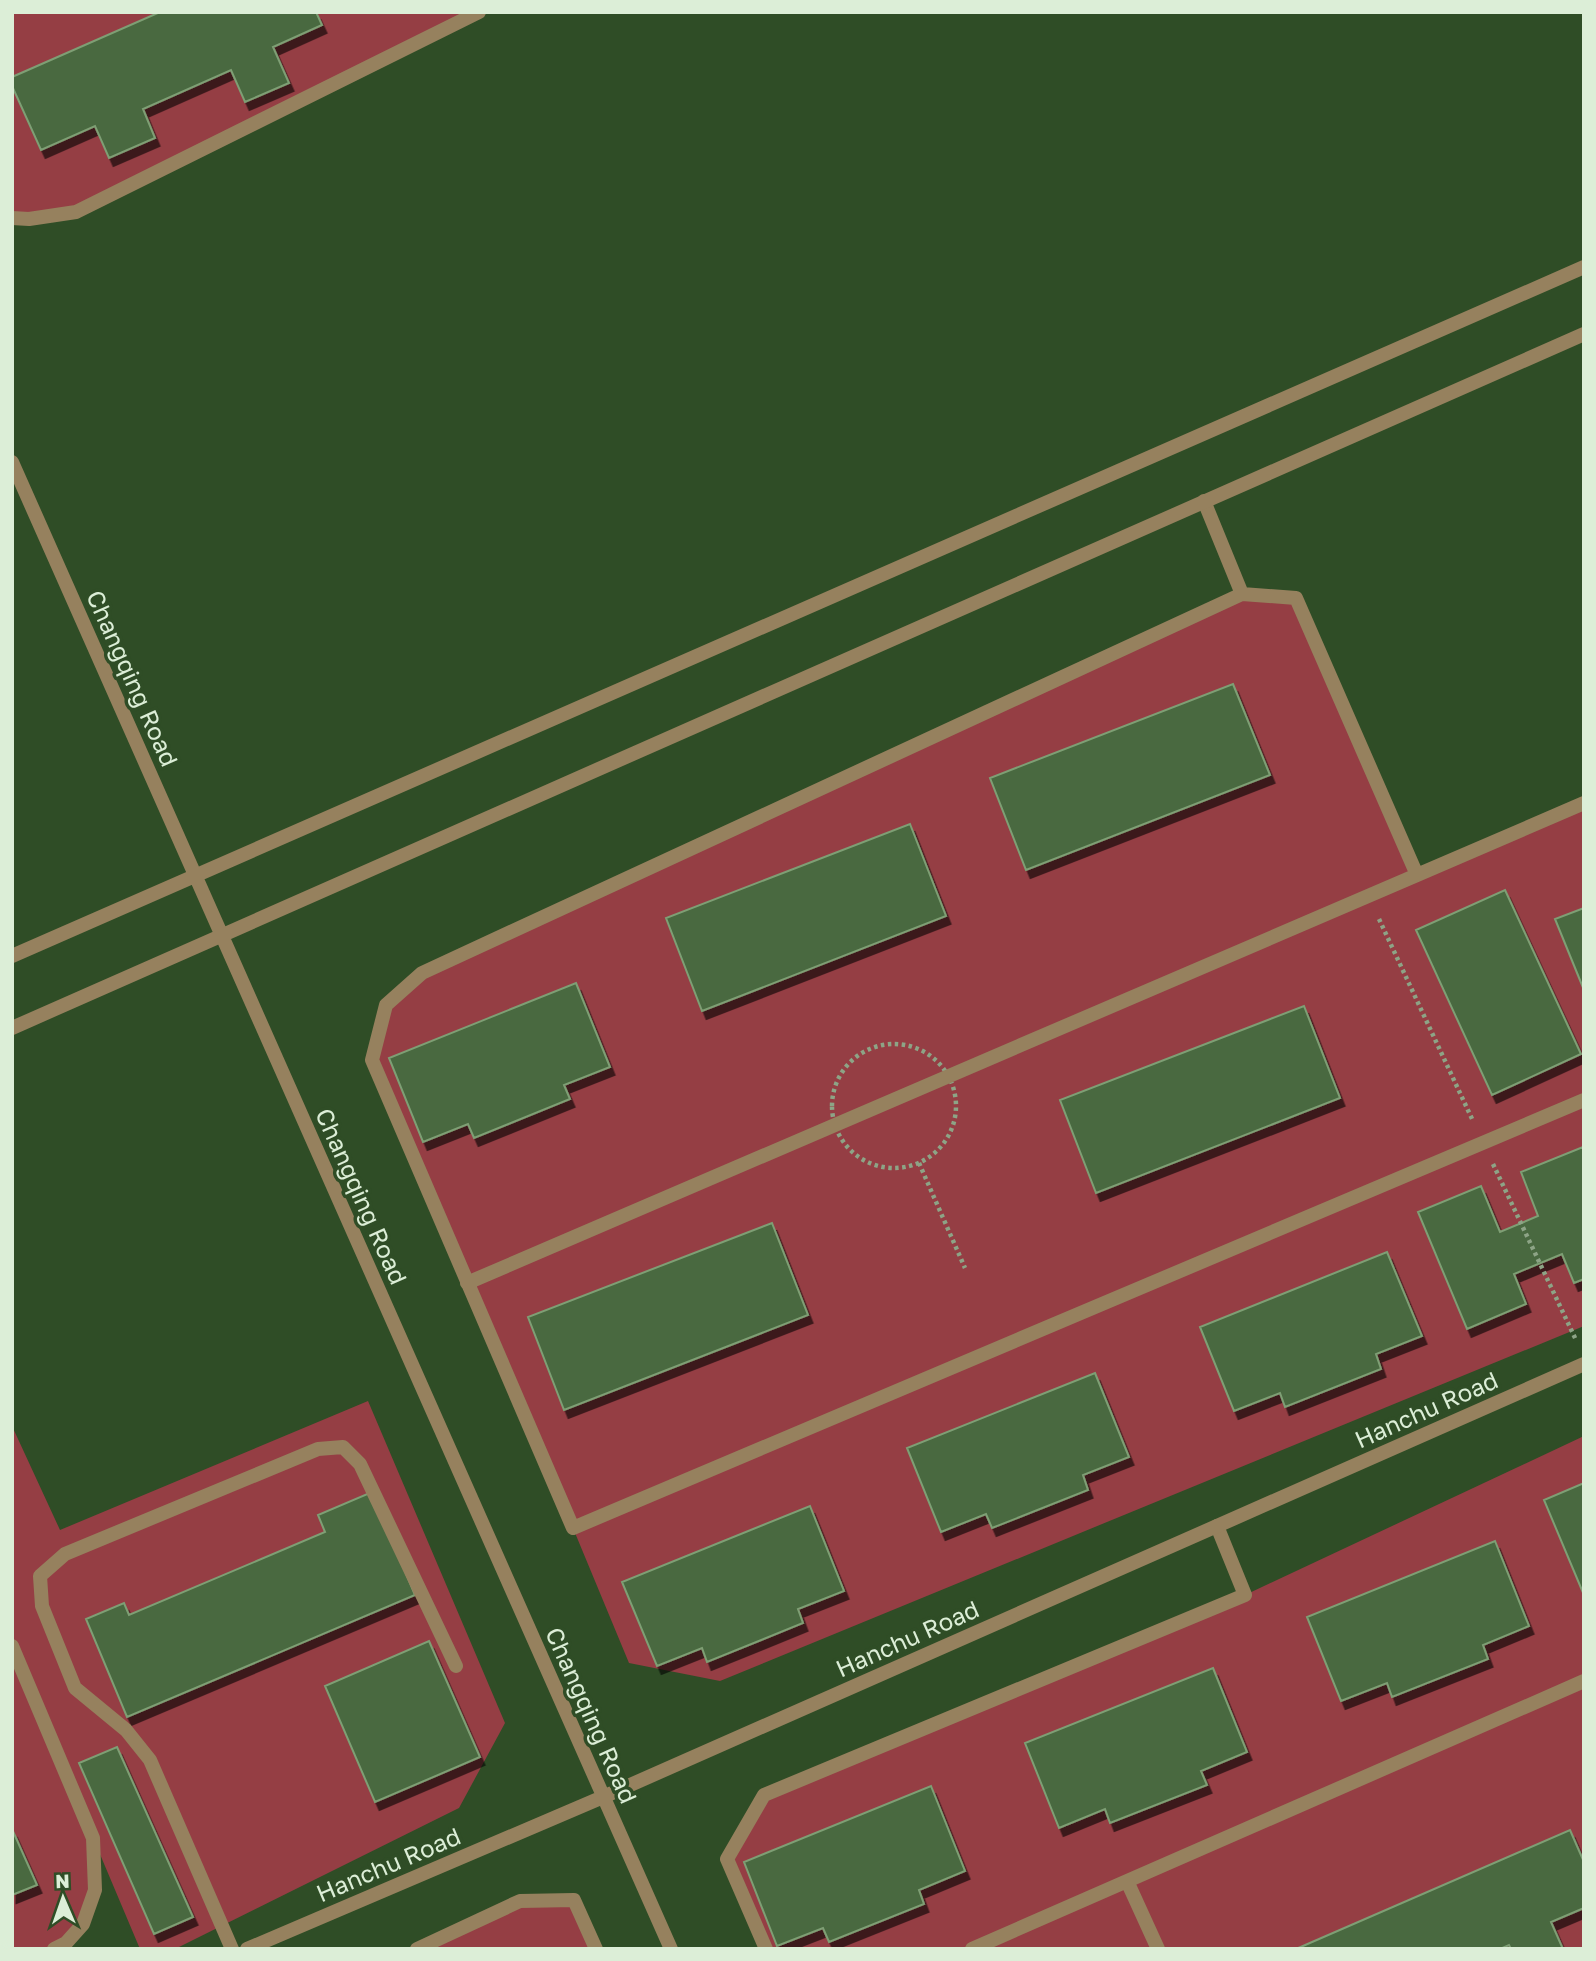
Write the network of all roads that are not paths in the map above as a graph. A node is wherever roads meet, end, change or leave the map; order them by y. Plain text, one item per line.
1 (479, 12) edge
2 (12, 218) edge
3 (1584, 267) edge
4 (1584, 334) edge
5 (12, 462) edge
6 (1204, 501) junction
7 (1242, 594) junction
8 (1584, 803) edge
9 (1417, 875) junction
10 (196, 876) junction
11 (222, 936) junction
12 (12, 957) edge
13 (12, 1028) edge
14 (1584, 1100) edge
15 (467, 1283) junction
16 (1584, 1364) edge
17 (1217, 1526) junction
18 (12, 1646) edge
19 (456, 1666) dead end
20 (1584, 1681) edge
21 (603, 1797) junction
22 (1127, 1881) junction
23 (54, 1949) edge
24 (232, 1949) edge
25 (247, 1949) edge
26 (416, 1949) edge
27 (596, 1949) edge
28 (671, 1949) edge
29 (766, 1949) edge
30 (972, 1949) edge
31 (1158, 1949) edge

1 - 2 street
3 - 10 street
4 - 6 street
5 - 10 street, Changqing Road
6 - 7 street
6 - 11 street
7 - 9 street
7 - 15 street
8 - 9 street
9 - 15 street
10 - 11 street, Changqing Road
10 - 12 street
11 - 13 street
11 - 21 street, Changqing Road
14 - 15 street
16 - 17 street, Hanchu Road
17 - 21 street, Hanchu Road
17 - 29 street
18 - 23 street
19 - 24 street
20 - 22 street
21 - 25 street, Hanchu Road
21 - 28 street, Changqing Road
22 - 30 street
22 - 31 street
26 - 27 street

